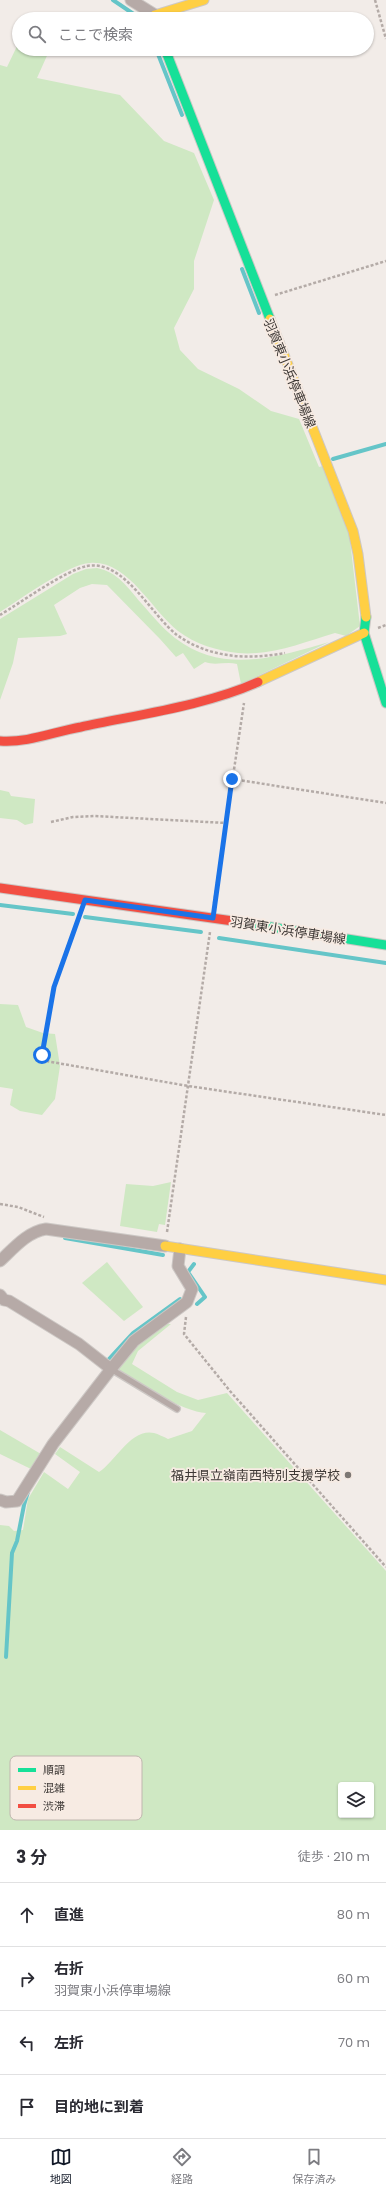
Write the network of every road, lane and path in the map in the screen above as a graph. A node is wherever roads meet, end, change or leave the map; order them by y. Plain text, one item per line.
1 (131, 0) edge
2 (204, 0) edge
3 (375, 0) edge
4 (149, 12) edge
5 (170, 12) edge
6 (386, 39) edge
7 (169, 56) edge
8 (386, 261) edge
9 (261, 299) junction
10 (0, 615) edge
11 (364, 633) junction
12 (291, 651) dead end
13 (247, 687) junction
14 (386, 703) edge
15 (0, 741) edge
16 (232, 779) junction
17 (386, 803) edge
18 (51, 822) dead end
19 (226, 823) junction
20 (0, 888) edge
21 (85, 900) junction
22 (213, 918) junction
23 (386, 945) edge
24 (188, 1086) junction
25 (386, 1115) edge
26 (165, 1246) junction
27 (180, 1249) junction
28 (0, 1261) edge
29 (386, 1280) edge
30 (1, 1300) edge
31 (187, 1302) junction
32 (110, 1369) junction
33 (177, 1409) dead end
34 (0, 1500) edge
35 (386, 1567) edge

1 - 4 street
2 - 5 main road
3 - 6 path
7 - 9 main road, 羽賀東小浜停車場線
8 - 9 path
9 - 11 main road, 羽賀東小浜停車場線
10 - 12 path
11 - 13 main road
11 - 14 main road, 羽賀東小浜停車場線
13 - 15 main road
13 - 16 path
16 - 17 path
16 - 19 path
18 - 19 path
19 - 22 path
20 - 21 main road, 羽賀東小浜停車場線
21 - 22 main road, 羽賀東小浜停車場線
21 - 24 path
22 - 23 main road, 羽賀東小浜停車場線
22 - 24 path
24 - 25 path
24 - 26 path
26 - 27 main road
26 - 28 street
27 - 29 main road
27 - 31 street
30 - 32 street
31 - 32 street
31 - 35 path
32 - 33 lane
32 - 34 street

